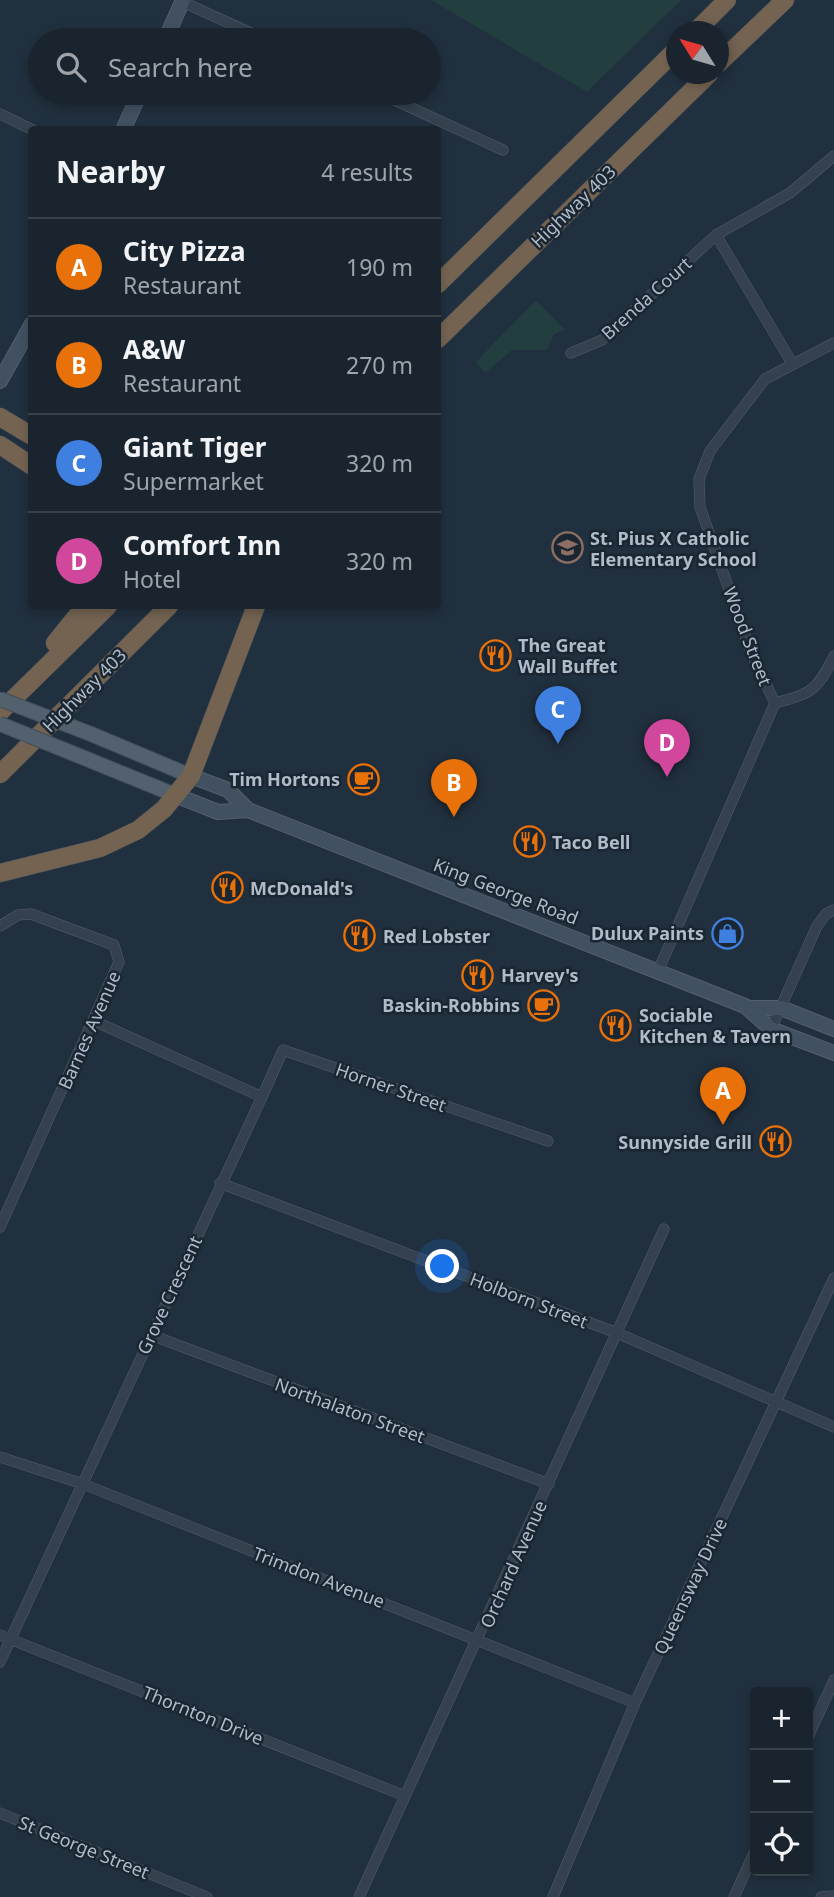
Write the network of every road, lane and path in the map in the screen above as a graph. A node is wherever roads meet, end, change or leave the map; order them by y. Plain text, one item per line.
1 (727, 0) edge
2 (785, 0) edge
3 (183, 1) edge
4 (706, 21) edge
5 (170, 28) edge
6 (240, 28) edge
7 (729, 54) edge
8 (666, 61) edge
9 (699, 84) edge
10 (134, 105) edge
11 (405, 105) edge
12 (0, 114) edge
13 (440, 121) junction
14 (125, 126) edge
15 (436, 126) edge
16 (28, 128) edge
17 (503, 150) dead end
18 (834, 156) edge
19 (716, 235) junction
20 (441, 281) edge
21 (28, 331) edge
22 (441, 336) edge
23 (834, 343) edge
24 (571, 353) dead end
25 (792, 363) junction
26 (0, 381) edge
27 (0, 417) edge
28 (28, 434) edge
29 (0, 444) edge
30 (28, 463) edge
31 (82, 609) edge
32 (105, 609) edge
33 (166, 609) edge
34 (255, 609) edge
35 (834, 656) edge
36 (8, 698) edge
37 (775, 702) junction
38 (0, 712) edge
39 (0, 724) edge
40 (0, 774) edge
41 (191, 776) junction
42 (175, 795) junction
43 (247, 810) junction
44 (0, 873) edge
45 (834, 910) edge
46 (0, 926) edge
47 (658, 971) junction
48 (781, 1007) junction
49 (750, 1008) junction
50 (94, 1021) junction
51 (771, 1029) junction
52 (834, 1029) edge
53 (834, 1054) edge
54 (262, 1097) junction
55 (548, 1141) dead end
56 (220, 1183) junction
57 (0, 1227) edge
58 (664, 1229) dead end
59 (834, 1279) edge
60 (617, 1333) junction
61 (151, 1335) junction
62 (775, 1402) junction
63 (834, 1427) edge
64 (0, 1457) edge
65 (83, 1484) junction
66 (549, 1484) junction
67 (0, 1635) edge
68 (11, 1639) junction
69 (478, 1640) junction
70 (0, 1662) edge
71 (834, 1680) edge
72 (635, 1703) junction
73 (813, 1726) edge
74 (405, 1796) junction
75 (0, 1813) edge
76 (750, 1862) edge
77 (834, 1896) edge
78 (207, 1897) edge
79 (359, 1897) edge
80 (553, 1897) edge
81 (734, 1897) edge
82 (821, 1897) edge

1 - 4 highway
2 - 7 highway
3 - 5 main road
3 - 6 street
8 - 20 highway
9 - 22 highway, Highway 403
10 - 14 main road
11 - 13 street
12 - 16 street
13 - 15 street
13 - 17 street
18 - 19 street, Brenda Court
19 - 24 street, Brenda Court
19 - 25 street
21 - 26 main road
23 - 25 street, Wood Street
25 - 37 street, Wood Street
27 - 28 highway
29 - 30 highway
31 - 36 highway
32 - 36 highway
33 - 40 highway, Highway 403
34 - 41 highway
35 - 37 street
36 - 38 highway
36 - 41 main road, King George Road, bridge
37 - 47 street, Wood Street
39 - 42 main road, King George Road, bridge
41 - 42 highway
41 - 43 main road, King George Road
42 - 43 main road, King George Road
42 - 44 highway
43 - 47 main road, King George Road
45 - 48 street
46 - 50 street, Barnes Avenue
47 - 49 main road, King George Road
48 - 49 main road, King George Road
48 - 51 street
48 - 52 main road, King George Road
49 - 51 main road, King George Road
50 - 54 street
50 - 57 street, Barnes Avenue
51 - 53 main road, King George Road
54 - 55 street, Horner Street
54 - 56 street, Grove Crescent
56 - 60 street, Holborn Street
56 - 61 street, Grove Crescent
58 - 60 street, Orchard Avenue
59 - 62 street, Queensway Drive
60 - 62 street, Holborn Street
60 - 66 street, Orchard Avenue
61 - 65 street, Grove Crescent
61 - 66 street, Northalaton Street
62 - 63 street, Holborn Street
62 - 72 street, Queensway Drive
64 - 65 street, Trimdon Avenue
65 - 68 street, Grove Crescent
65 - 69 street, Trimdon Avenue
66 - 69 street, Orchard Avenue
67 - 68 street, Thornton Drive
68 - 70 street, Grove Crescent
68 - 74 street, Thornton Drive
69 - 72 street, Trimdon Avenue
69 - 74 street, Orchard Avenue
71 - 73 street
72 - 80 street, Queensway Drive
74 - 79 street, Orchard Avenue
75 - 78 street, St George Street
76 - 81 street
77 - 82 street

